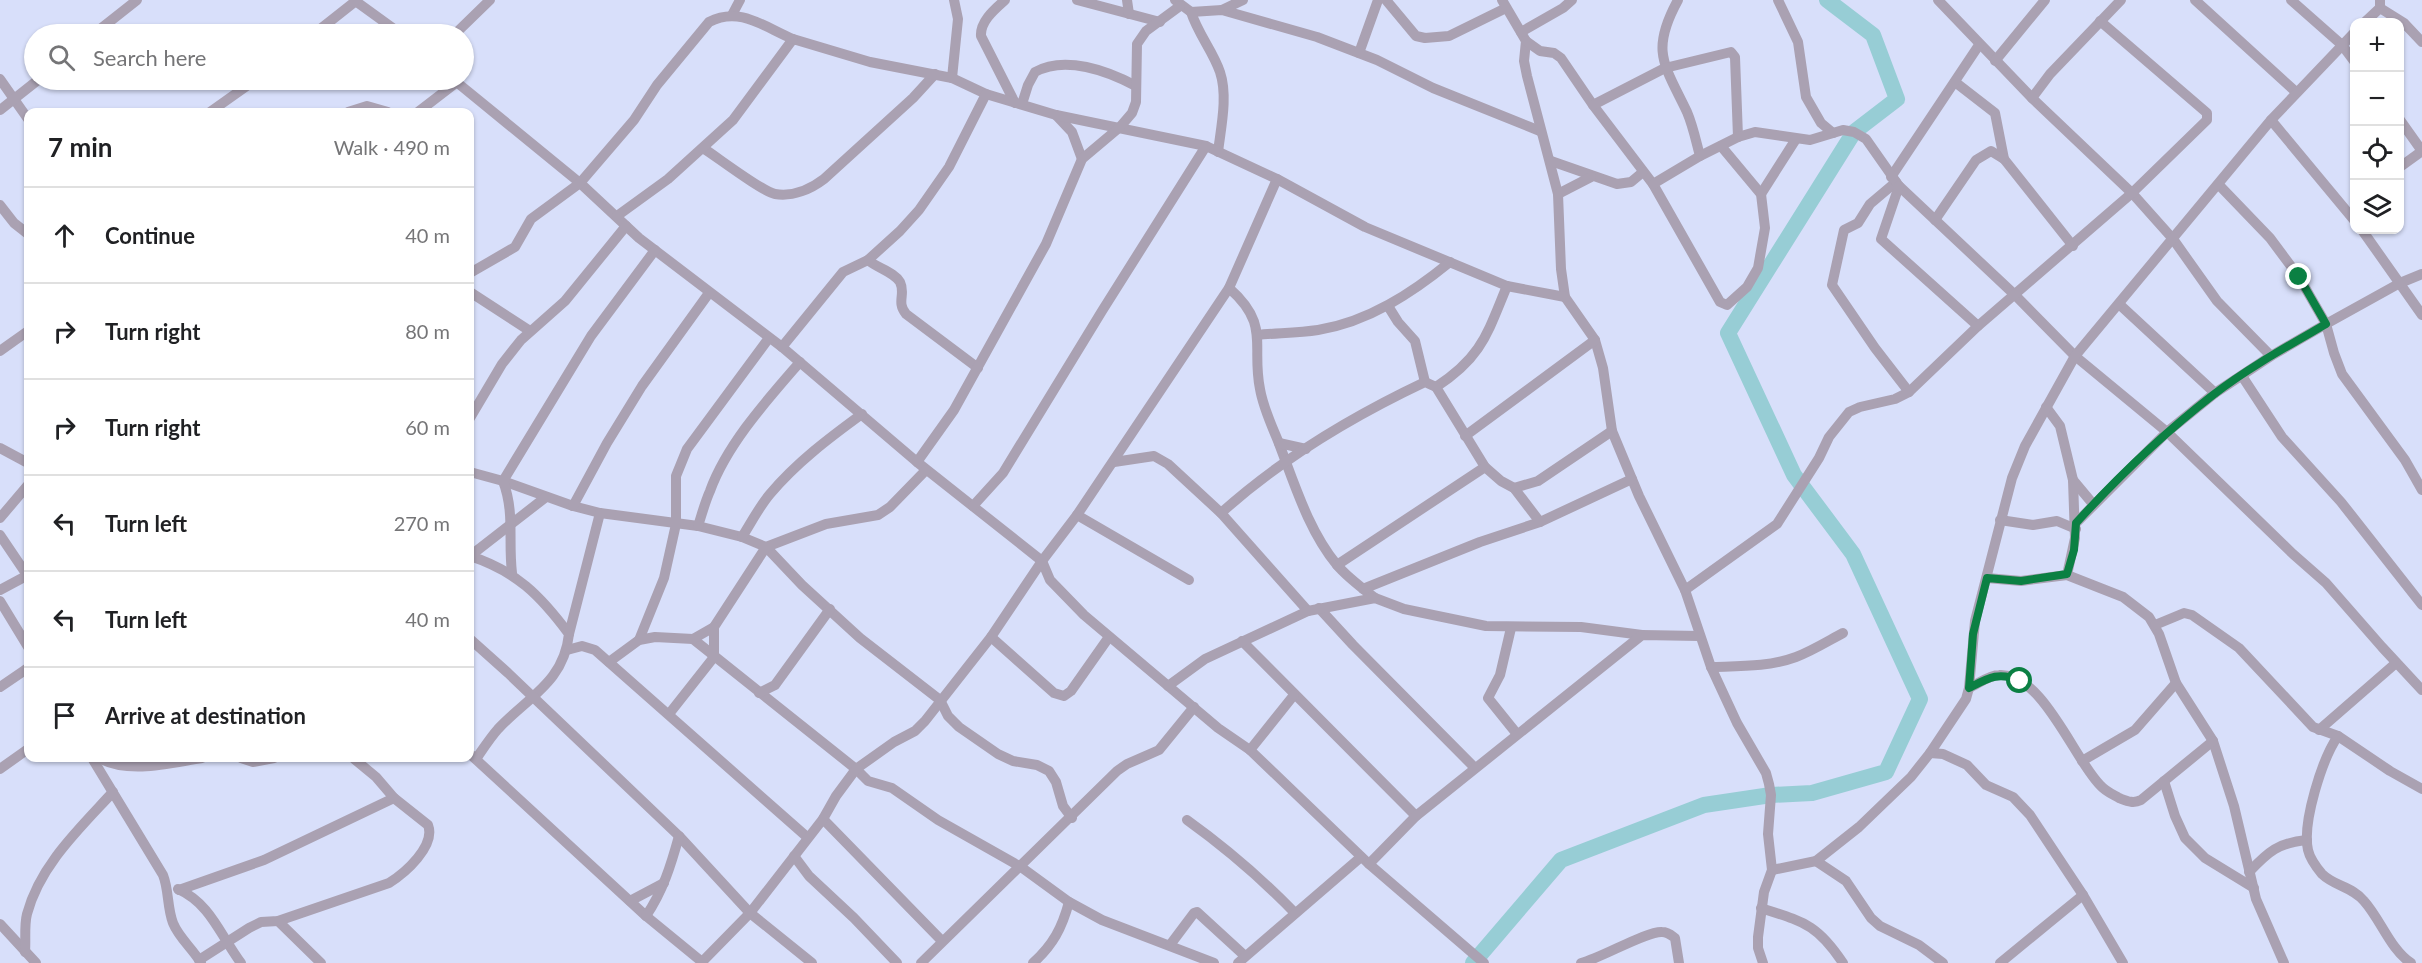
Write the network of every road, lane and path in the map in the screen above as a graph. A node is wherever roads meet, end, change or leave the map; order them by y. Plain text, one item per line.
1 (137, 0) edge
2 (356, 0) edge
3 (490, 0) edge
4 (740, 0) edge
5 (954, 0) edge
6 (1005, 0) edge
7 (1077, 0) edge
8 (1127, 0) edge
9 (1243, 0) edge
10 (1378, 0) edge
11 (1386, 0) edge
12 (1572, 0) edge
13 (1678, 0) edge
14 (1778, 0) edge
15 (2045, 0) edge
16 (2121, 0) edge
17 (2195, 0) edge
18 (2291, 0) edge
19 (1942, 1) edge
20 (1178, 3) edge
21 (1504, 4) edge
22 (2380, 4) edge
23 (1222, 10) junction
24 (1191, 12) junction
25 (1130, 14) junction
26 (732, 15) junction
27 (2368, 18) edge
28 (2100, 21) junction
29 (1160, 22) junction
30 (107, 24) edge
31 (326, 24) edge
32 (388, 24) edge
33 (465, 24) edge
34 (1523, 36) junction
35 (2350, 38) edge
36 (794, 39) junction
37 (2422, 42) edge
38 (1979, 45) junction
39 (2342, 45) junction
40 (1359, 53) junction
41 (2350, 55) edge
42 (1995, 61) junction
43 (1665, 68) junction
44 (935, 74) junction
45 (952, 78) junction
46 (0, 79) edge
47 (1955, 82) junction
48 (1136, 86) junction
49 (25, 90) edge
50 (241, 90) edge
51 (445, 90) edge
52 (467, 90) edge
53 (2296, 92) junction
54 (986, 94) junction
55 (2032, 98) junction
56 (14, 99) junction
57 (1018, 104) junction
58 (1593, 105) junction
59 (216, 108) edge
60 (423, 108) edge
61 (0, 110) edge
62 (24, 113) edge
63 (1056, 115) junction
64 (2271, 120) junction
65 (2404, 126) edge
66 (1120, 127) junction
67 (1540, 131) junction
68 (1833, 133) junction
69 (1738, 137) junction
70 (1796, 139) junction
71 (1206, 146) junction
72 (1721, 146) junction
73 (703, 148) junction
74 (2422, 151) edge
75 (1218, 152) junction
76 (1700, 156) junction
77 (1082, 159) junction
78 (2004, 159) junction
79 (1551, 161) junction
80 (2404, 164) edge
81 (1643, 172) junction
82 (1591, 177) junction
83 (1277, 179) junction
84 (1896, 182) junction
85 (580, 183) junction
86 (1653, 184) junction
87 (2219, 185) junction
88 (2132, 193) junction
89 (1558, 194) junction
90 (1761, 194) junction
91 (1895, 198) junction
92 (1875, 200) junction
93 (2350, 205) edge
94 (0, 206) edge
95 (617, 216) junction
96 (1935, 220) junction
97 (626, 226) junction
98 (24, 231) edge
99 (2365, 234) edge
100 (2173, 238) junction
101 (2073, 246) junction
102 (655, 250) junction
103 (868, 260) junction
104 (1450, 262) junction
105 (474, 271) edge
106 (2422, 274) edge
107 (2400, 283) junction
108 (1507, 286) junction
109 (1229, 288) junction
110 (709, 293) junction
111 (474, 295) edge
112 (2015, 295) junction
113 (1565, 297) junction
114 (2119, 304) junction
115 (1388, 306) junction
116 (2422, 315) edge
117 (2326, 324) junction
118 (1978, 326) junction
119 (530, 331) junction
120 (24, 334) edge
121 (1257, 335) junction
122 (769, 338) junction
123 (1595, 340) junction
124 (782, 347) junction
125 (0, 351) edge
126 (2075, 356) junction
127 (2271, 356) junction
128 (800, 362) junction
129 (978, 368) junction
130 (2242, 375) junction
131 (1425, 382) junction
132 (1436, 387) junction
133 (1909, 392) junction
134 (2215, 393) junction
135 (2046, 407) junction
136 (474, 411) edge
137 (862, 414) junction
138 (1612, 431) junction
139 (2167, 432) junction
140 (1465, 436) junction
141 (1279, 443) junction
142 (0, 448) edge
143 (1306, 449) junction
144 (24, 461) edge
145 (1114, 462) junction
146 (1285, 463) junction
147 (922, 466) junction
148 (1485, 467) junction
149 (474, 473) edge
150 (1632, 479) junction
151 (2073, 480) junction
152 (503, 481) junction
153 (1514, 488) junction
154 (24, 490) edge
155 (2422, 490) edge
156 (546, 497) junction
157 (2093, 504) junction
158 (573, 506) junction
159 (973, 506) junction
160 (600, 513) junction
161 (1221, 513) junction
162 (1077, 515) junction
163 (0, 518) edge
164 (2000, 520) junction
165 (1540, 522) junction
166 (510, 524) junction
167 (676, 524) junction
168 (698, 526) junction
169 (2076, 526) junction
170 (0, 535) edge
171 (742, 537) junction
172 (766, 547) junction
173 (474, 553) edge
174 (474, 558) edge
175 (1042, 561) junction
176 (1337, 565) junction
177 (24, 569) edge
178 (512, 573) junction
179 (2067, 574) junction
180 (24, 577) edge
181 (1987, 578) junction
182 (1189, 580) dead end
183 (1363, 589) junction
184 (0, 590) edge
185 (1685, 590) junction
186 (1375, 598) junction
187 (0, 601) edge
188 (2422, 604) edge
189 (830, 609) junction
190 (1314, 610) junction
191 (2155, 625) junction
192 (714, 627) junction
193 (1511, 628) junction
194 (1843, 633) dead end
195 (568, 634) junction
196 (1642, 635) junction
197 (1700, 636) junction
198 (991, 637) junction
199 (1109, 637) junction
200 (693, 639) junction
201 (24, 640) edge
202 (639, 640) junction
203 (1242, 641) junction
204 (474, 643) edge
205 (567, 650) junction
206 (714, 657) junction
207 (609, 662) junction
208 (2396, 663) junction
209 (1711, 667) junction
210 (24, 671) edge
211 (2176, 683) junction
212 (1168, 686) junction
213 (0, 687) edge
214 (1969, 688) junction
215 (2422, 690) edge
216 (759, 693) junction
217 (1294, 696) junction
218 (534, 697) junction
219 (940, 700) junction
220 (1194, 707) junction
221 (669, 714) junction
222 (2319, 730) junction
223 (1517, 734) junction
224 (2338, 736) junction
225 (2213, 741) junction
226 (1250, 750) junction
227 (24, 752) edge
228 (1930, 753) junction
229 (474, 756) edge
230 (474, 758) edge
231 (2082, 761) junction
232 (99, 762) edge
233 (105, 762) edge
234 (184, 762) edge
235 (358, 762) edge
236 (1475, 768) junction
237 (0, 769) edge
238 (856, 769) junction
239 (2164, 781) junction
240 (2422, 789) edge
241 (113, 792) junction
242 (394, 798) junction
243 (1416, 816) junction
244 (1072, 818) junction
245 (823, 819) junction
246 (1186, 820) dead end
247 (679, 836) junction
248 (807, 837) junction
249 (2307, 840) junction
250 (794, 856) junction
251 (1365, 860) junction
252 (1816, 861) junction
253 (1021, 867) junction
254 (1772, 870) junction
255 (2249, 872) junction
256 (664, 883) junction
257 (166, 884) junction
258 (2253, 888) junction
259 (179, 890) junction
260 (2084, 895) junction
261 (630, 901) junction
262 (1069, 902) junction
263 (1761, 908) junction
264 (750, 913) junction
265 (1295, 913) junction
266 (646, 916) junction
267 (278, 921) junction
268 (0, 924) edge
269 (942, 941) junction
270 (226, 943) junction
271 (1170, 945) junction
272 (25, 952) junction
273 (1242, 959) edge
274 (200, 961) edge
275 (2119, 961) edge
276 (701, 962) edge
277 (1761, 962) edge
278 (36, 963) edge
279 (241, 963) edge
280 (321, 963) edge
281 (812, 963) edge
282 (897, 963) edge
283 (921, 963) edge
284 (1033, 963) edge
285 (1214, 963) edge
286 (1484, 963) edge
287 (1581, 963) edge
288 (1679, 963) edge
289 (1843, 963) edge
290 (1943, 963) edge
291 (2000, 963) edge
292 (2284, 963) edge
293 (2411, 963) edge

1 - 30 street
2 - 31 street
2 - 32 street
3 - 33 street
4 - 26 street
5 - 45 street
6 - 57 street
7 - 25 street
8 - 25 street
9 - 23 street
10 - 40 street
11 - 21 street
12 - 34 street
13 - 43 street
14 - 68 street
15 - 42 street
16 - 28 street
17 - 53 street
18 - 39 street
19 - 38 street
20 - 24 street
20 - 29 street
21 - 34 street
22 - 27 street
22 - 37 street
23 - 24 street
23 - 40 street
24 - 75 street
25 - 29 street
26 - 36 street
26 - 85 street
28 - 55 street
28 - 88 street
29 - 48 street
34 - 58 street
34 - 67 street
35 - 39 street
36 - 44 street
36 - 73 street
38 - 42 street
38 - 47 street
39 - 41 street
39 - 53 street
40 - 67 street
42 - 55 street
43 - 58 street
43 - 69 street
43 - 76 street
44 - 45 street
44 - 73 street
45 - 54 street
46 - 56 street
47 - 78 street
47 - 84 street
48 - 57 street
48 - 66 street
49 - 56 street
50 - 59 street
51 - 60 street
52 - 85 street
53 - 64 street
54 - 57 street
54 - 103 street
55 - 88 street
56 - 61 street
56 - 62 street
57 - 63 street
58 - 81 street
63 - 66 street
63 - 77 street
64 - 87 street
64 - 93 street
65 - 74 street
66 - 71 street
66 - 77 street
67 - 79 street
68 - 70 street
68 - 84 street
69 - 70 street
69 - 72 street
70 - 90 street
71 - 75 street
71 - 159 street
72 - 76 street
72 - 90 street
73 - 95 street
74 - 80 street
75 - 83 street
76 - 86 street
77 - 129 street
78 - 96 street
78 - 101 street
79 - 82 street
79 - 89 street
81 - 82 street
81 - 86 street
82 - 89 street
83 - 104 street
83 - 109 street
84 - 91 street
84 - 92 street
84 - 96 street
85 - 95 street
85 - 105 street
86 - 90 street
87 - 100 street
87 - 117 street
88 - 100 street
88 - 101 street
89 - 113 street
91 - 92 street
91 - 118 street
92 - 133 street
94 - 98 street
95 - 97 street
96 - 112 street
97 - 102 street
97 - 119 street
99 - 107 street
100 - 114 street
100 - 127 street
101 - 112 street
102 - 110 street
102 - 152 street
103 - 124 street
103 - 129 street
104 - 108 street
104 - 115 street
106 - 107 street
107 - 116 street
107 - 117 street
108 - 113 street
108 - 132 street
109 - 121 street
109 - 145 street
110 - 122 street
110 - 158 street
111 - 119 street
112 - 118 street
112 - 126 street
113 - 123 street
114 - 126 street
114 - 134 street
115 - 121 street
115 - 131 street
117 - 127 street
117 - 155 street
118 - 133 street
119 - 136 street
120 - 125 street
121 - 141 street
122 - 124 street
122 - 167 street
123 - 138 street
123 - 140 street
124 - 128 street
126 - 135 street
126 - 139 street
127 - 130 street
128 - 137 street
128 - 168 street
129 - 147 street
130 - 134 street
130 - 188 street
131 - 132 street
131 - 143 street
132 - 140 street
133 - 185 street
134 - 139 street
135 - 151 street
135 - 164 street
137 - 147 street
137 - 171 street
138 - 150 street
138 - 153 street
139 - 157 street
139 - 208 street
140 - 148 street
141 - 143 street
141 - 146 street
142 - 144 street
143 - 146 street
145 - 161 street
145 - 162 street
146 - 161 street
146 - 176 street
147 - 159 street
147 - 172 street
148 - 153 street
148 - 176 street
149 - 152 street
150 - 165 street
150 - 185 street
151 - 157 street
151 - 169 street
152 - 156 street
152 - 166 street
153 - 165 street
154 - 163 street
156 - 158 street
156 - 166 street
157 - 169 street
158 - 160 street
159 - 175 street
160 - 167 street
160 - 195 street
161 - 190 street
162 - 175 street
162 - 182 street
164 - 169 street
164 - 181 street
165 - 183 street
166 - 173 street
166 - 178 street
167 - 168 street
167 - 202 street
168 - 171 street
169 - 179 street
170 - 177 street
171 - 172 street
172 - 189 street
172 - 192 street
174 - 178 street
175 - 198 street
175 - 199 street
176 - 183 street
178 - 195 street
179 - 181 street
179 - 191 street
180 - 184 street
181 - 214 street
183 - 186 street
185 - 197 street
186 - 190 street
186 - 193 street
187 - 201 street
189 - 216 street
189 - 219 street
190 - 203 street
190 - 236 street
191 - 211 street
191 - 222 street
192 - 200 street
192 - 206 street
193 - 196 street
193 - 223 street
194 - 209 street
195 - 205 street
196 - 197 street
196 - 223 street
197 - 209 street
198 - 199 street
198 - 219 street
199 - 212 street
200 - 202 street
200 - 206 street
202 - 207 street
203 - 212 street
203 - 217 street
204 - 218 street
205 - 207 street
205 - 218 street
206 - 216 street
206 - 221 street
207 - 221 street
208 - 215 street
208 - 222 street
209 - 254 street
210 - 213 street
211 - 225 street
211 - 231 street
212 - 220 street
214 - 228 street
214 - 231 street
216 - 238 street
217 - 226 street
217 - 243 street
218 - 229 street
218 - 247 street
219 - 238 street
219 - 244 street
220 - 226 street
220 - 244 street
221 - 248 street
222 - 224 street
223 - 236 street
224 - 240 street
224 - 249 street
225 - 239 street
225 - 255 street
226 - 251 street
227 - 237 street
228 - 252 street
228 - 260 street
230 - 261 street
231 - 239 street
232 - 241 street
233 - 234 street
235 - 242 street
236 - 243 street
238 - 245 street
238 - 253 street
239 - 258 street
241 - 257 street
241 - 272 street
242 - 259 street
242 - 267 street
243 - 251 street
244 - 253 street
245 - 248 street
245 - 269 street
246 - 265 street
247 - 256 street
247 - 264 street
248 - 250 street
249 - 255 street
249 - 293 street
250 - 264 street
250 - 282 street
251 - 265 street
251 - 286 street
252 - 254 street
252 - 290 street
253 - 262 street
253 - 269 street
254 - 263 street
255 - 258 street
256 - 261 street
256 - 266 street
257 - 259 street
257 - 274 street
258 - 292 street
259 - 270 street
260 - 275 street
260 - 291 street
261 - 266 street
262 - 271 street
262 - 284 street
263 - 277 street
263 - 289 street
264 - 276 street
264 - 281 street
265 - 273 street
266 - 276 street
267 - 270 street
267 - 280 street
268 - 272 street
269 - 283 street
270 - 274 street
270 - 279 street
271 - 273 street
271 - 285 street
272 - 278 street
287 - 288 street

